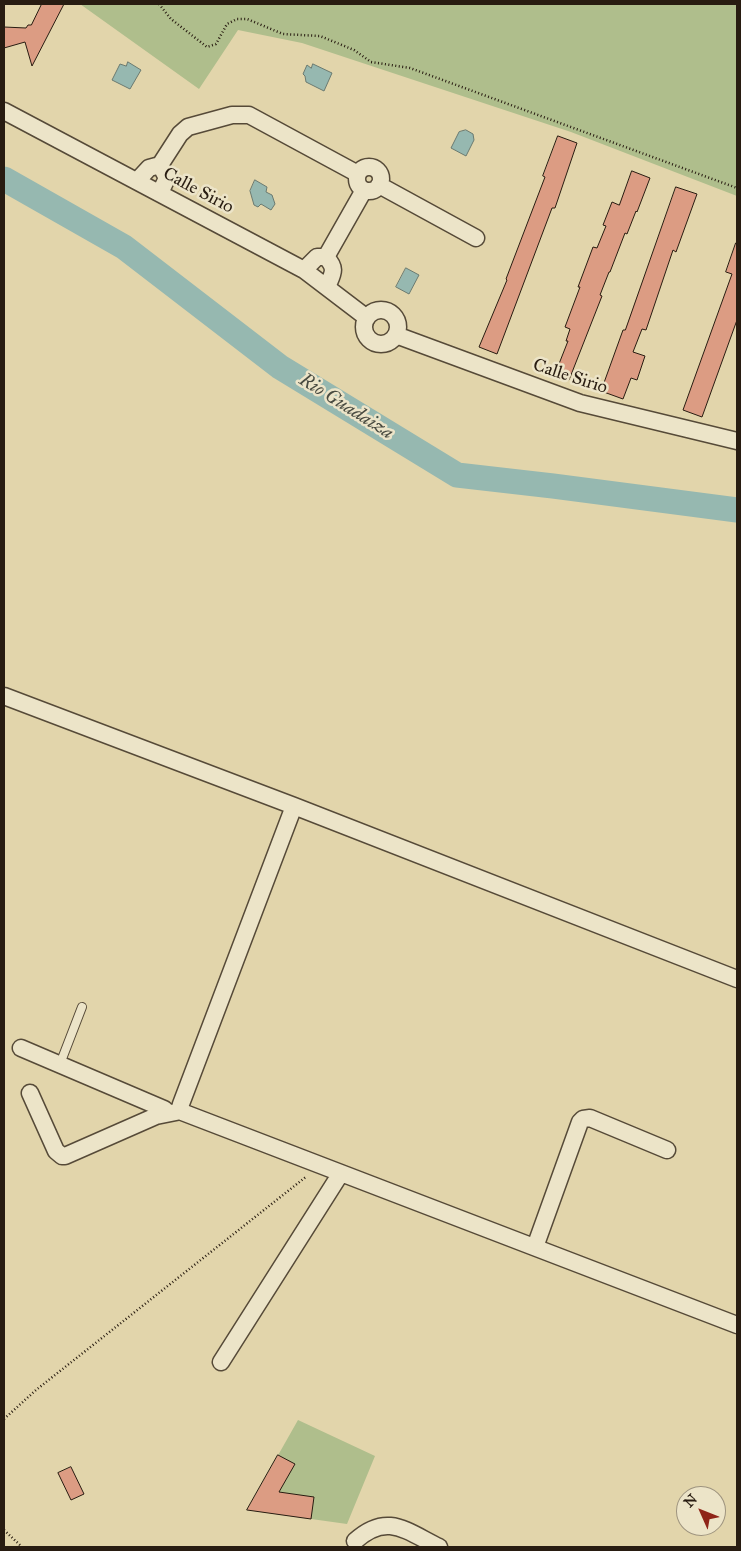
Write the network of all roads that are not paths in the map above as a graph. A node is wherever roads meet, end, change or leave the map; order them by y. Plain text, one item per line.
1 (4, 111) edge
2 (160, 165) junction
3 (137, 181) junction
4 (371, 188) junction
5 (160, 193) junction
6 (476, 238) dead end
7 (326, 257) junction
8 (304, 270) junction
9 (327, 287) junction
10 (367, 318) junction
11 (396, 335) junction
12 (737, 442) edge
13 (4, 696) edge
14 (294, 806) junction
15 (737, 979) edge
16 (82, 1007) dead end
17 (21, 1048) dead end
18 (60, 1064) junction
19 (30, 1092) dead end
20 (175, 1112) junction
21 (667, 1150) dead end
22 (341, 1173) junction
23 (535, 1247) junction
24 (737, 1325) edge
25 (221, 1362) dead end
26 (355, 1541) dead end
27 (439, 1547) edge

1 - 3 street, Calle Sirio
2 - 3 street
2 - 4 street
2 - 5 street
3 - 5 street, Calle Sirio
4 - 6 street
4 - 7 street
5 - 8 street, Calle Sirio
7 - 8 street
7 - 9 street
8 - 9 street, Calle Sirio
9 - 10 street, Calle Sirio
10 - 11 street
10 - 11 street
11 - 12 street, Calle Sirio
13 - 14 street
14 - 15 street
14 - 20 street
16 - 18 lane
17 - 18 street
18 - 20 street
19 - 20 street
20 - 22 street
21 - 23 street
22 - 23 street
22 - 25 street
23 - 24 street
26 - 27 street

